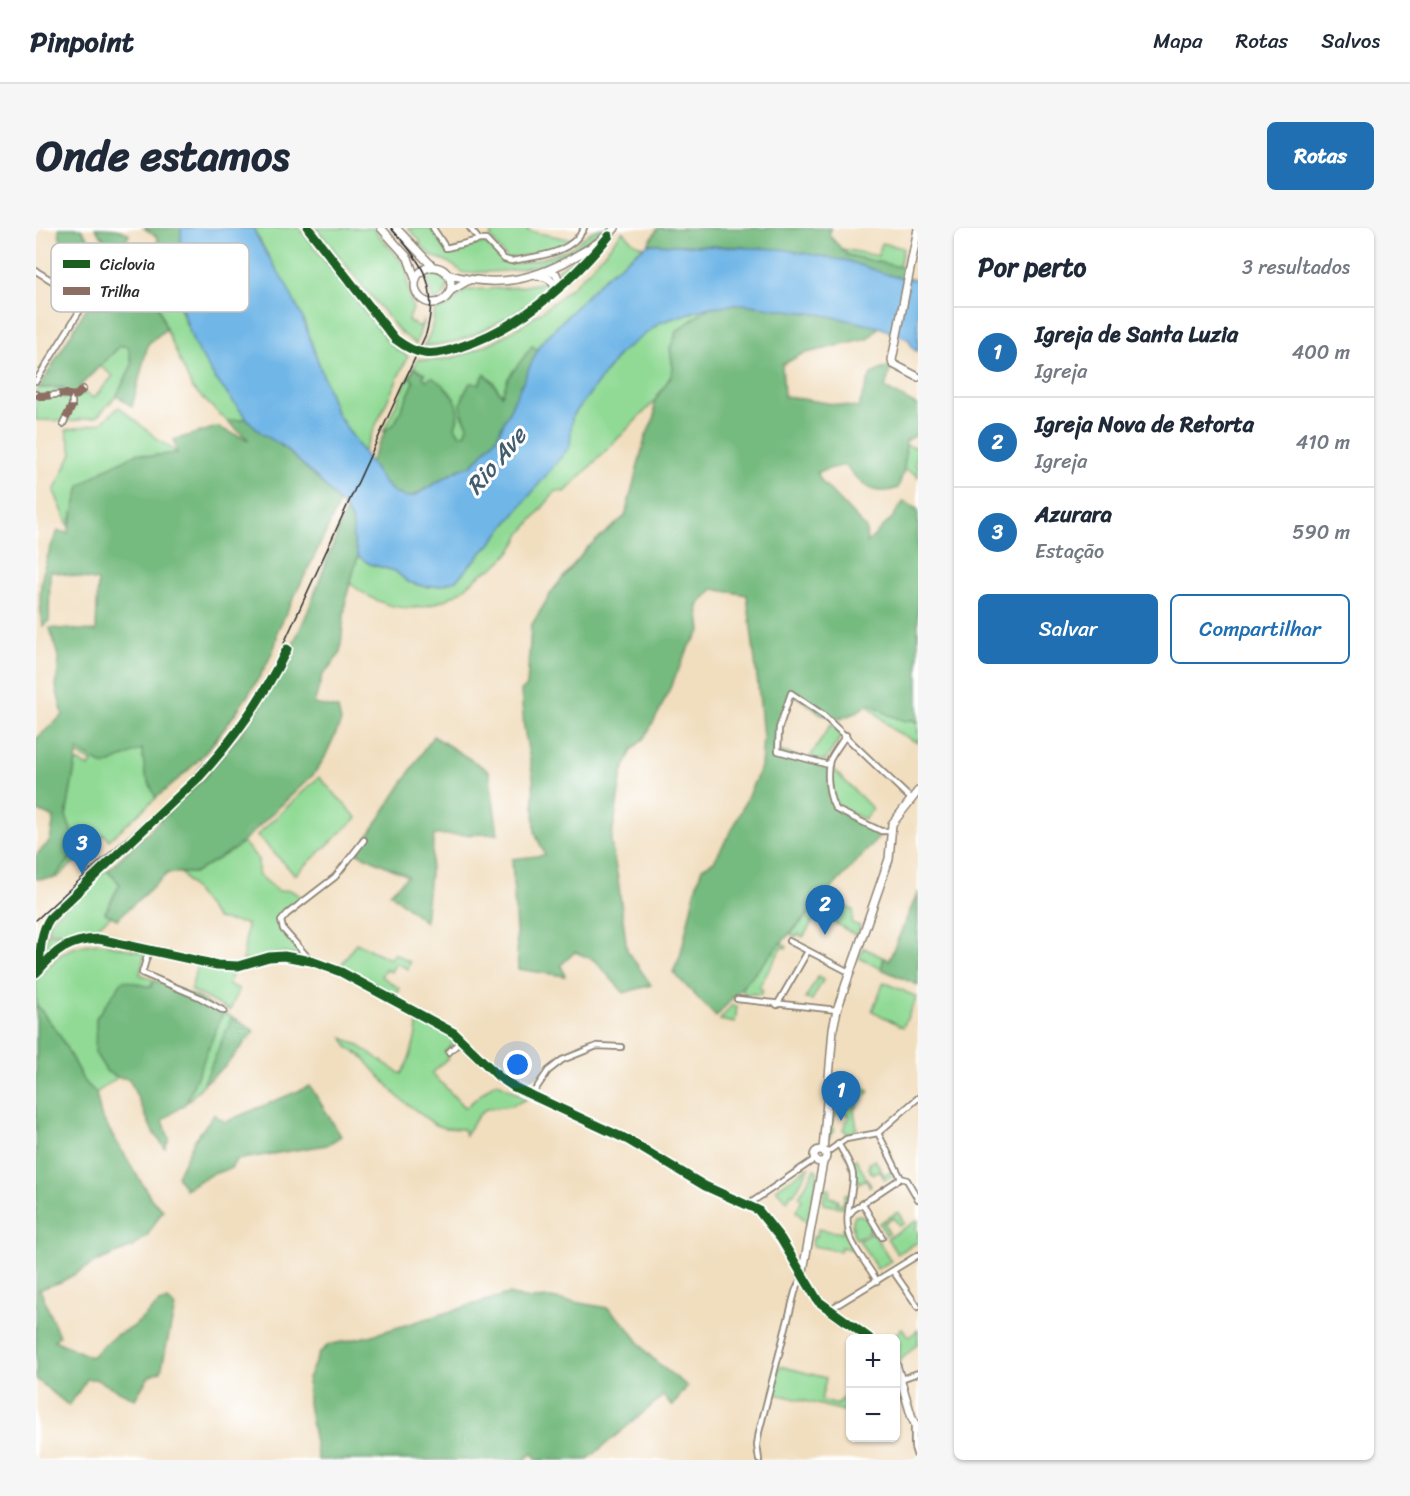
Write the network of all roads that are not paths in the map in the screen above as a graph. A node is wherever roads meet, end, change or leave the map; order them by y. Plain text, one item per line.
1 (308, 228) edge
2 (381, 228) edge
3 (396, 228) edge
4 (433, 228) edge
5 (470, 228) edge
6 (584, 228) edge
7 (615, 228) edge
8 (918, 229) edge
9 (609, 236) junction
10 (479, 240) junction
11 (432, 266) junction
12 (36, 271) edge
13 (548, 271) junction
14 (447, 274) junction
15 (532, 277) junction
16 (415, 279) junction
17 (51, 280) edge
18 (469, 280) junction
19 (559, 288) junction
20 (450, 291) junction
21 (78, 312) edge
22 (918, 377) edge
23 (36, 381) edge
24 (83, 390) dead end
25 (36, 394) edge
26 (72, 396) junction
27 (63, 424) dead end
28 (287, 649) dead end
29 (846, 735) junction
30 (829, 765) junction
31 (918, 791) edge
32 (910, 798) junction
33 (891, 831) junction
34 (363, 840) dead end
35 (789, 941) dead end
36 (149, 950) junction
37 (808, 951) junction
38 (311, 961) junction
39 (37, 971) edge
40 (851, 973) junction
41 (737, 999) dead end
42 (777, 1005) junction
43 (837, 1010) junction
44 (224, 1011) dead end
45 (461, 1041) junction
46 (621, 1047) dead end
47 (449, 1052) dead end
48 (531, 1096) junction
49 (918, 1098) edge
50 (878, 1133) junction
51 (838, 1143) junction
52 (824, 1151) junction
53 (815, 1159) junction
54 (823, 1162) junction
55 (901, 1178) junction
56 (918, 1199) edge
57 (862, 1203) junction
58 (748, 1204) junction
59 (848, 1216) junction
60 (882, 1237) dead end
61 (918, 1255) edge
62 (893, 1271) junction
63 (802, 1276) junction
64 (877, 1281) junction
65 (918, 1307) edge
66 (829, 1310) junction
67 (863, 1334) edge
68 (918, 1373) edge
69 (901, 1378) joint
70 (914, 1421) junction
71 (918, 1430) edge
72 (759, 1460) edge
73 (918, 1460) edge

1 - 19 street
2 - 16 street
3 - 11 street
4 - 10 street
5 - 10 street
6 - 10 street
7 - 9 street
8 - 22 street
9 - 13 street
9 - 19 street
11 - 14 street
11 - 16 street
12 - 17 street
13 - 15 street
13 - 19 street
14 - 18 street
14 - 20 street
15 - 18 street
15 - 19 street
16 - 20 street
18 - 20 street
21 - 23 street
24 - 26 street
25 - 26 street
26 - 27 street
28 - 39 street
29 - 30 street
29 - 30 street
29 - 32 street
30 - 33 street
31 - 32 street
32 - 33 street
33 - 40 street
34 - 38 street
35 - 37 street
36 - 38 street
36 - 39 street
36 - 44 street
37 - 40 street
37 - 42 street
38 - 45 street
40 - 43 street
41 - 42 street
42 - 43 street
43 - 52 street
45 - 47 street
45 - 48 street
46 - 48 street
48 - 58 street
49 - 50 street
50 - 51 street
50 - 55 street
51 - 52 street
51 - 59 street
52 - 53 street
52 - 54 street
53 - 54 street
53 - 58 street
54 - 63 street
55 - 56 street
55 - 57 street
57 - 59 street
57 - 60 street
58 - 63 street
59 - 64 street
61 - 62 street
62 - 64 street
62 - 65 street
63 - 66 street
63 - 72 street
64 - 66 street
66 - 67 street
68 - 69 street
69 - 70 street
70 - 71 street
70 - 73 street

